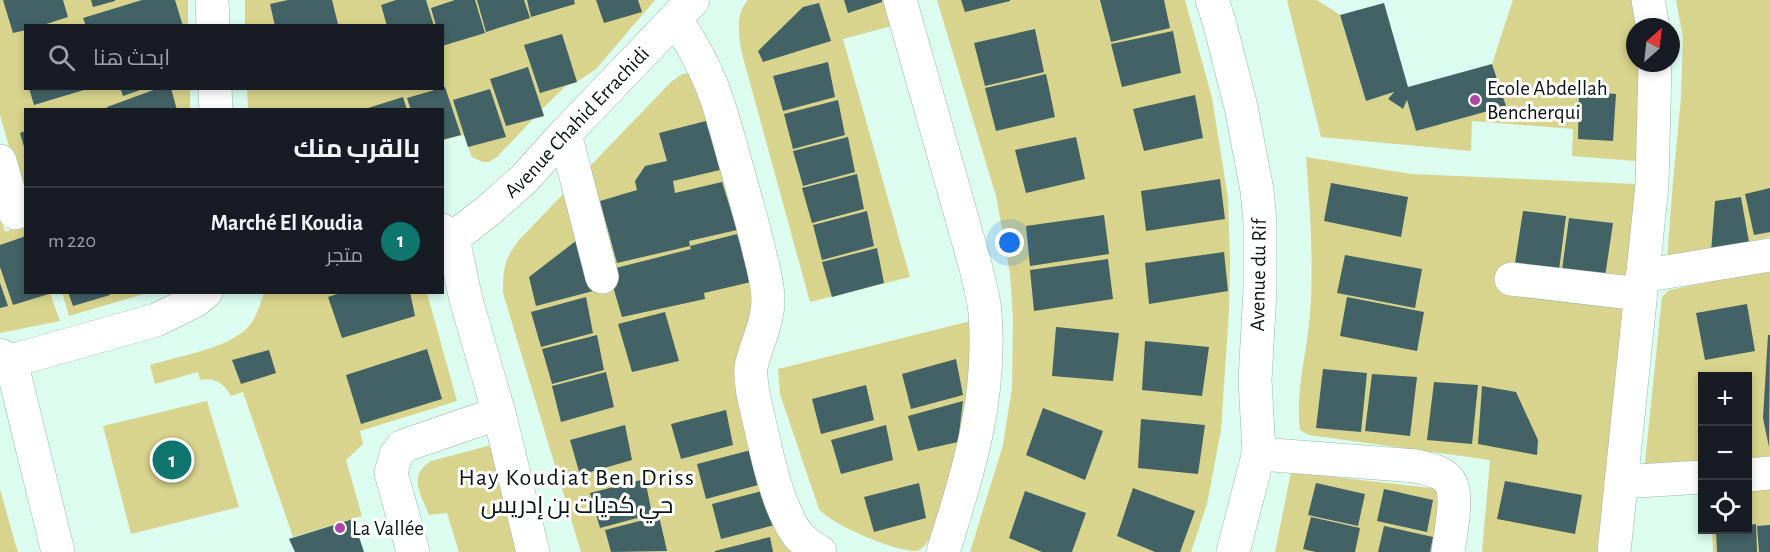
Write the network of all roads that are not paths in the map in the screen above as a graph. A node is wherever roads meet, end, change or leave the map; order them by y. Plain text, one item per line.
1 (212, 0) edge
2 (900, 0) edge
3 (1212, 0) edge
4 (1648, 0) edge
5 (684, 10) edge
6 (1651, 18) edge
7 (213, 24) edge
8 (1655, 72) edge
9 (215, 90) edge
10 (216, 108) edge
11 (565, 134) junction
12 (0, 161) edge
13 (15, 213) dead end
14 (448, 234) edge
15 (1770, 255) edge
16 (602, 277) dead end
17 (1511, 279) dead end
18 (1641, 285) junction
19 (204, 294) edge
20 (5, 358) edge
21 (499, 413) junction
22 (1259, 452) junction
23 (1770, 473) edge
24 (1752, 475) edge
25 (1698, 477) edge
26 (1621, 482) junction
27 (58, 552) edge
28 (413, 552) edge
29 (532, 552) edge
30 (820, 552) edge
31 (943, 552) edge
32 (1233, 552) edge
33 (1448, 552) edge
34 (1614, 552) edge

1 - 7 street
2 - 31 street
3 - 22 street, Avenue du Rif
4 - 6 street
5 - 11 street, Avenue Chahid Errachidi
5 - 30 street
8 - 18 street
9 - 10 street
11 - 14 street, Avenue Chahid Errachidi
11 - 16 street
12 - 13 street
14 - 21 street
15 - 18 street
17 - 18 street
18 - 26 street
19 - 20 street
20 - 27 street
21 - 28 street
21 - 29 street
22 - 32 street, Avenue du Rif
22 - 33 street
23 - 24 street
25 - 26 street
26 - 34 street

